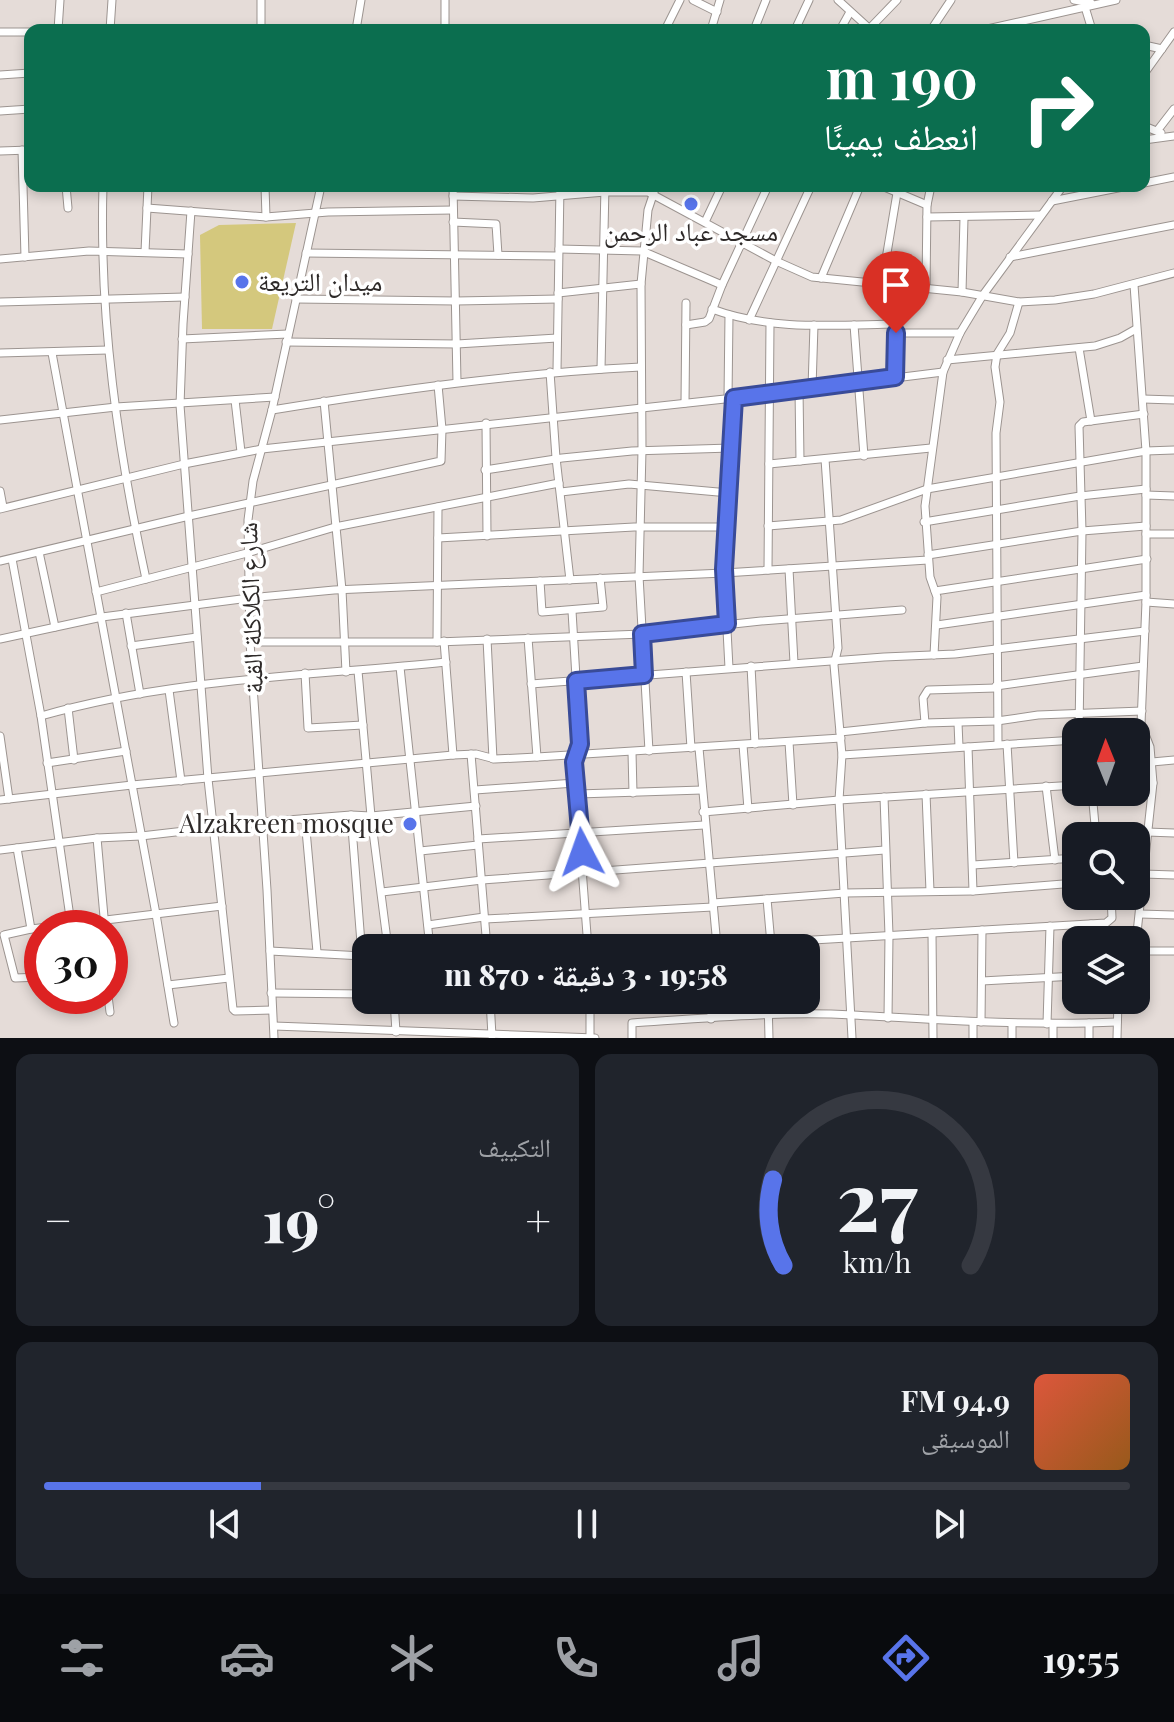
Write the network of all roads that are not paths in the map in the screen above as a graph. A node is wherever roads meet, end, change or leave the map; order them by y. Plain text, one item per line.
1 (60, 0) edge
2 (112, 0) edge
3 (261, 0) edge
4 (361, 0) edge
5 (445, 0) edge
6 (680, 0) edge
7 (693, 0) edge
8 (720, 0) edge
9 (766, 0) edge
10 (809, 0) edge
11 (838, 0) edge
12 (897, 0) edge
13 (951, 0) edge
14 (1074, 0) edge
15 (1116, 0) edge
16 (1097, 4) junction
17 (1085, 7) junction
18 (717, 12) junction
19 (850, 12) junction
20 (58, 24) edge
21 (110, 24) edge
22 (261, 24) edge
23 (357, 24) edge
24 (445, 24) edge
25 (668, 24) edge
26 (713, 24) edge
27 (756, 24) edge
28 (798, 24) edge
29 (843, 24) edge
30 (864, 24) edge
31 (875, 24) edge
32 (935, 24) edge
33 (1010, 24) edge
34 (1089, 24) edge
35 (0, 32) edge
36 (24, 32) edge
37 (1174, 32) edge
38 (1150, 46) edge
39 (1162, 49) junction
40 (1150, 66) edge
41 (24, 73) edge
42 (0, 75) edge
43 (24, 109) edge
44 (1174, 109) edge
45 (0, 111) edge
46 (1150, 128) edge
47 (1157, 131) junction
48 (1172, 136) edge
49 (1150, 139) edge
50 (24, 150) edge
51 (0, 151) edge
52 (1174, 177) edge
53 (1150, 182) edge
54 (26, 192) edge
55 (67, 192) edge
56 (103, 192) edge
57 (148, 192) edge
58 (265, 192) edge
59 (320, 192) edge
60 (453, 192) edge
61 (560, 192) edge
62 (586, 192) edge
63 (605, 192) edge
64 (654, 192) edge
65 (658, 192) edge
66 (719, 192) edge
67 (765, 192) edge
68 (808, 192) edge
69 (857, 192) edge
70 (930, 192) edge
71 (1059, 192) edge
72 (1098, 192) edge
73 (897, 193) joint
74 (453, 196) junction
75 (560, 196) junction
76 (1052, 201) junction
77 (927, 205) junction
78 (68, 208) dead end
79 (147, 208) junction
80 (453, 210) junction
81 (191, 211) junction
82 (315, 213) junction
83 (1041, 215) junction
84 (266, 217) junction
85 (927, 217) junction
86 (964, 218) junction
87 (453, 222) junction
88 (705, 222) junction
89 (1174, 225) edge
90 (742, 243) junction
91 (602, 250) junction
92 (101, 251) junction
93 (642, 251) junction
94 (145, 252) junction
95 (559, 252) junction
96 (306, 253) junction
97 (188, 254) junction
98 (454, 255) junction
99 (498, 255) junction
100 (25, 257) junction
101 (1010, 257) junction
102 (0, 259) edge
103 (776, 261) junction
104 (1174, 273) edge
105 (821, 278) junction
106 (882, 283) junction
107 (641, 284) junction
108 (722, 285) junction
109 (898, 285) junction
110 (1134, 285) junction
111 (601, 288) junction
112 (926, 288) junction
113 (962, 292) junction
114 (983, 295) junction
115 (558, 296) junction
116 (185, 297) junction
117 (103, 299) junction
118 (296, 299) junction
119 (456, 301) junction
120 (0, 302) edge
121 (1019, 302) junction
122 (686, 303) dead end
123 (712, 309) junction
124 (729, 315) junction
125 (749, 320) junction
126 (770, 323) junction
127 (686, 325) junction
128 (814, 325) junction
129 (854, 325) junction
130 (896, 329) junction
131 (1136, 329) junction
132 (960, 333) junction
133 (287, 338) junction
134 (557, 338) junction
135 (182, 339) junction
136 (457, 344) junction
137 (1079, 348) junction
138 (108, 350) junction
139 (0, 353) edge
140 (52, 353) junction
141 (997, 354) junction
142 (947, 360) junction
143 (641, 367) junction
144 (601, 369) junction
145 (554, 372) junction
146 (943, 372) junction
147 (895, 377) junction
148 (457, 382) junction
149 (858, 382) junction
150 (438, 385) junction
151 (812, 388) junction
152 (799, 389) junction
153 (770, 392) junction
154 (275, 397) junction
155 (731, 398) junction
156 (1143, 399) junction
157 (235, 400) junction
158 (1174, 400) edge
159 (324, 401) junction
160 (685, 403) junction
161 (180, 405) junction
162 (116, 407) junction
163 (642, 408) junction
164 (272, 410) junction
165 (62, 413) junction
166 (1144, 414) junction
167 (554, 416) junction
168 (0, 420) edge
169 (1091, 421) junction
170 (486, 423) junction
171 (442, 429) junction
172 (329, 442) junction
173 (731, 448) junction
174 (931, 448) junction
175 (262, 449) junction
176 (642, 450) junction
177 (1174, 450) edge
178 (1146, 451) junction
179 (241, 452) junction
180 (864, 456) junction
181 (556, 458) junction
182 (825, 459) junction
183 (800, 461) junction
184 (1079, 462) junction
185 (184, 464) junction
186 (769, 464) junction
187 (485, 470) junction
188 (996, 475) junction
189 (128, 479) junction
190 (333, 483) junction
191 (559, 483) junction
192 (641, 485) junction
193 (927, 489) junction
194 (0, 491) edge
195 (76, 492) junction
196 (561, 492) junction
197 (1146, 492) junction
198 (729, 493) junction
199 (1080, 496) junction
200 (1174, 496) edge
201 (486, 497) junction
202 (249, 503) junction
203 (438, 507) junction
204 (2, 508) edge
205 (996, 512) junction
206 (189, 516) junction
207 (829, 522) junction
208 (924, 522) junction
209 (768, 526) junction
210 (335, 527) junction
211 (640, 527) junction
212 (727, 527) junction
213 (135, 529) junction
214 (1146, 530) junction
215 (566, 531) junction
216 (1082, 531) junction
217 (1174, 534) edge
218 (487, 536) junction
219 (438, 538) junction
220 (85, 542) junction
221 (997, 547) junction
222 (39, 552) junction
223 (247, 553) junction
224 (928, 558) junction
225 (12, 559) junction
226 (1147, 559) junction
227 (0, 561) edge
228 (832, 566) junction
229 (193, 567) junction
230 (1082, 568) junction
231 (789, 569) junction
232 (768, 570) junction
233 (724, 573) junction
234 (639, 576) junction
235 (600, 578) junction
236 (146, 579) junction
237 (570, 580) junction
238 (540, 581) junction
239 (996, 581) junction
240 (436, 586) junction
241 (342, 590) junction
242 (935, 591) junction
243 (96, 592) junction
244 (249, 598) junction
245 (1146, 598) junction
246 (196, 603) junction
247 (1081, 603) junction
248 (1174, 604) edge
249 (902, 610) dead end
250 (572, 611) junction
251 (126, 613) junction
252 (836, 616) junction
253 (102, 617) junction
254 (996, 617) junction
255 (792, 618) junction
256 (727, 624) junction
257 (937, 625) junction
258 (55, 627) junction
259 (1145, 631) junction
260 (25, 633) junction
261 (642, 634) junction
262 (197, 637) junction
263 (573, 637) junction
264 (528, 638) junction
265 (0, 639) edge
266 (487, 639) junction
267 (1080, 640) junction
268 (441, 641) junction
269 (250, 642) junction
270 (345, 642) junction
271 (131, 646) junction
272 (998, 650) junction
273 (934, 655) junction
274 (834, 660) junction
275 (446, 662) junction
276 (794, 663) junction
277 (751, 666) junction
278 (1143, 666) junction
279 (400, 667) junction
280 (729, 668) junction
281 (358, 671) junction
282 (346, 672) junction
283 (686, 672) junction
284 (305, 673) junction
285 (644, 675) junction
286 (1080, 676) junction
287 (253, 681) junction
288 (576, 681) junction
289 (531, 684) junction
290 (201, 686) junction
291 (996, 687) junction
292 (169, 690) junction
293 (140, 694) junction
294 (116, 697) junction
295 (68, 708) junction
296 (1142, 711) junction
297 (1080, 714) junction
298 (41, 716) junction
299 (1080, 718) edge
300 (1142, 718) edge
301 (997, 721) junction
302 (925, 723) junction
303 (958, 723) junction
304 (363, 725) junction
305 (840, 735) junction
306 (1, 740) edge
307 (1062, 741) edge
308 (789, 742) junction
309 (755, 744) junction
310 (998, 744) junction
311 (1007, 744) junction
312 (743, 745) junction
313 (963, 747) junction
314 (695, 748) junction
315 (126, 751) junction
316 (649, 751) junction
317 (632, 752) junction
318 (471, 754) junction
319 (1150, 754) edge
320 (453, 755) junction
321 (575, 755) junction
322 (842, 755) junction
323 (537, 757) junction
324 (411, 759) junction
325 (493, 759) junction
326 (74, 760) junction
327 (1174, 760) edge
328 (366, 762) junction
329 (1152, 762) junction
330 (47, 763) junction
331 (258, 773) junction
332 (208, 779) junction
333 (181, 781) junction
334 (575, 783) junction
335 (1153, 783) joint
336 (132, 785) junction
337 (1062, 785) edge
338 (1046, 786) junction
339 (1009, 789) junction
340 (475, 790) junction
341 (702, 790) junction
342 (969, 792) junction
343 (633, 793) junction
344 (578, 794) junction
345 (926, 794) junction
346 (52, 795) junction
347 (884, 797) junction
348 (9, 799) junction
349 (0, 800) edge
350 (839, 800) junction
351 (793, 805) junction
352 (476, 806) junction
353 (748, 809) junction
354 (416, 812) junction
355 (703, 812) junction
356 (351, 815) junction
357 (371, 816) junction
358 (305, 819) junction
359 (262, 822) junction
360 (1148, 822) edge
361 (704, 825) junction
362 (212, 827) junction
363 (581, 832) junction
364 (1150, 832) edge
365 (1174, 833) edge
366 (141, 836) junction
367 (97, 838) junction
368 (58, 842) junction
369 (478, 842) junction
370 (17, 848) junction
371 (0, 850) edge
372 (885, 850) junction
373 (420, 851) junction
374 (843, 853) junction
375 (1062, 859) edge
376 (1055, 860) junction
377 (708, 863) junction
378 (1014, 863) junction
379 (973, 865) junction
380 (584, 871) junction
381 (1174, 875) edge
382 (1150, 876) edge
383 (482, 880) junction
384 (1062, 884) edge
385 (423, 887) junction
386 (930, 891) junction
387 (973, 891) junction
388 (382, 892) junction
389 (888, 892) junction
390 (845, 893) junction
391 (767, 899) junction
392 (713, 905) junction
393 (222, 906) junction
394 (28, 910) edge
395 (69, 910) edge
396 (104, 910) edge
397 (1111, 910) edge
398 (1140, 910) edge
399 (586, 913) junction
400 (156, 914) junction
401 (1140, 914) junction
402 (1174, 915) edge
403 (484, 918) junction
404 (128, 920) edge
405 (1091, 924) joint
406 (428, 925) junction
407 (1050, 926) junction
408 (1138, 926) edge
409 (982, 930) junction
410 (24, 931) edge
411 (932, 933) junction
412 (362, 934) edge
413 (386, 934) edge
414 (429, 934) edge
415 (486, 934) edge
416 (587, 934) edge
417 (713, 934) edge
418 (767, 934) edge
419 (889, 935) junction
420 (848, 939) junction
421 (820, 941) edge
422 (270, 951) junction
423 (1150, 951) edge
424 (1174, 951) edge
425 (317, 952) junction
426 (352, 955) edge
427 (1049, 976) junction
428 (1062, 976) edge
429 (24, 978) edge
430 (229, 978) junction
431 (982, 981) junction
432 (168, 985) junction
433 (271, 993) junction
434 (352, 994) edge
435 (272, 1010) junction
436 (396, 1014) edge
437 (491, 1014) edge
438 (591, 1014) edge
439 (711, 1014) edge
440 (1117, 1014) edge
441 (852, 1015) junction
442 (769, 1016) junction
443 (888, 1018) junction
444 (711, 1019) junction
445 (934, 1021) junction
446 (977, 1022) junction
447 (1117, 1022) junction
448 (174, 1023) dead end
449 (1089, 1023) junction
450 (1050, 1024) junction
451 (1012, 1025) junction
452 (274, 1026) junction
453 (399, 1034) edge
454 (492, 1036) edge
455 (274, 1038) edge
456 (592, 1038) edge
457 (632, 1038) edge
458 (769, 1038) edge
459 (852, 1038) edge
460 (933, 1038) edge
461 (973, 1038) edge
462 (1012, 1038) edge
463 (1053, 1038) edge
464 (1089, 1038) edge
465 (1117, 1038) edge

1 - 20 street
2 - 21 street
3 - 22 street
4 - 23 street
5 - 24 street
6 - 25 street
7 - 18 street
8 - 18 street
9 - 27 street
10 - 28 street
11 - 19 street
12 - 31 street
13 - 32 street
14 - 16 street
15 - 16 street
16 - 17 street
17 - 33 street
17 - 34 street
18 - 26 street
19 - 29 street
19 - 30 street
35 - 36 street
37 - 39 street
38 - 39 street
39 - 40 street
41 - 42 street
43 - 45 street
44 - 47 street
46 - 47 street
47 - 48 street
48 - 49 street
50 - 51 street
52 - 53 street
54 - 100 street
55 - 78 street
56 - 92 street
57 - 79 street
58 - 84 street
59 - 82 street, شارع الكلاكلة القبة
60 - 74 street
61 - 75 street
62 - 75 street
63 - 91 street
64 - 93 street
65 - 88 street
66 - 88 street
67 - 90 street
68 - 103 street
69 - 105 street
70 - 77 street
71 - 76 street
72 - 76 street
73 - 77 street
73 - 106 street
74 - 75 street
74 - 80 street
75 - 95 street
76 - 83 street
77 - 85 street
79 - 81 street
79 - 94 street
80 - 82 street
80 - 87 street
81 - 84 street
81 - 97 street
82 - 84 street
82 - 96 street, شارع الكلاكلة القبة
83 - 86 street
83 - 101 street
85 - 86 street
85 - 112 street
86 - 113 street
87 - 98 street
87 - 99 street
88 - 90 street
89 - 101 street
90 - 103 street
90 - 108 street
91 - 93 street
91 - 95 street
91 - 111 street
92 - 94 street
92 - 100 street
92 - 117 street
93 - 107 street
93 - 108 street
94 - 97 street
95 - 99 street
95 - 115 street
96 - 98 street
96 - 118 street, شارع الكلاكلة القبة
97 - 116 street
98 - 99 street
98 - 119 street
100 - 102 street
101 - 114 street
103 - 105 street
103 - 125 street
104 - 110 street
105 - 106 street
106 - 109 street
107 - 111 street
107 - 143 street
108 - 123 street
109 - 112 street
109 - 130 street
110 - 121 street
110 - 131 street
111 - 115 street
111 - 144 street
112 - 113 street
113 - 114 street
114 - 121 street
114 - 132 street
115 - 119 street
115 - 134 street
116 - 117 street
116 - 135 street
117 - 120 street
117 - 138 street
118 - 119 street
118 - 133 street, شارع الكلاكلة القبة
119 - 136 street
121 - 141 street
122 - 127 street
123 - 124 street
123 - 127 street
124 - 125 street
124 - 155 street
125 - 126 street
126 - 128 street
126 - 153 street
127 - 160 street
128 - 129 street
128 - 151 street
129 - 130 street
129 - 149 street
130 - 132 street
130 - 147 street
131 - 137 street
131 - 156 street
132 - 142 street
133 - 135 street
133 - 136 street
133 - 154 street, شارع الكلاكلة القبة
134 - 136 street
134 - 145 street
135 - 161 street
136 - 148 street
137 - 141 street
137 - 169 street
138 - 140 street
138 - 162 street
139 - 140 street
140 - 165 street
141 - 142 street
141 - 188 street
142 - 146 street
143 - 144 street
143 - 163 street
144 - 145 street
145 - 148 street
145 - 167 street
146 - 147 street
146 - 174 street
147 - 149 street
148 - 150 street
149 - 151 street
149 - 180 street
150 - 159 street
150 - 171 street
151 - 152 street
152 - 153 street
152 - 183 street
153 - 155 street
153 - 186 street
154 - 157 street
154 - 164 street, شارع الكلاكلة القبة
155 - 160 street
155 - 173 street
156 - 158 street
156 - 166 street
157 - 161 street
157 - 179 street
159 - 164 street
159 - 172 street
160 - 163 street
161 - 162 street
161 - 185 street
162 - 165 street
162 - 189 street
163 - 167 street
163 - 176 street
164 - 175 street, شارع الكلاكلة القبة
165 - 168 street
165 - 195 street
166 - 169 street
166 - 178 street
167 - 170 street
167 - 181 street
169 - 184 street
170 - 171 street
170 - 187 street
171 - 172 street
171 - 190 street
172 - 175 street
172 - 190 street
173 - 176 street
173 - 198 street
174 - 180 street
174 - 193 street
175 - 179 street
175 - 202 street, شارع الكلاكلة القبة
176 - 181 street
176 - 192 street
177 - 178 street
178 - 184 street
178 - 197 street
179 - 185 street
180 - 182 street
181 - 187 street
181 - 191 street
182 - 183 street
182 - 207 street
183 - 186 street
184 - 188 street
184 - 199 street
185 - 189 street
185 - 206 street
186 - 209 street
187 - 201 street
188 - 193 street
188 - 205 street
189 - 195 street
189 - 213 street
190 - 202 street
190 - 210 street
191 - 196 street
191 - 201 street
192 - 196 street
192 - 198 street
192 - 211 street
193 - 207 street
193 - 208 street
194 - 204 street
195 - 204 street
195 - 220 street
196 - 215 street
197 - 199 street
197 - 200 street
197 - 214 street
198 - 212 street
199 - 205 street
199 - 216 street
201 - 203 street
201 - 218 street
202 - 206 street
202 - 223 street, شارع الكلاكلة القبة
203 - 210 street
203 - 219 street
205 - 208 street
205 - 221 street
206 - 213 street
206 - 229 street
207 - 209 street
207 - 228 street
208 - 224 street
209 - 232 street
210 - 223 street
210 - 241 street
211 - 212 street
211 - 215 street
211 - 234 street
212 - 233 street
213 - 220 street
213 - 236 street
214 - 216 street
214 - 217 street
214 - 226 street
215 - 218 street
215 - 237 street
216 - 221 street
216 - 230 street
218 - 219 street
219 - 240 street
220 - 222 street
220 - 243 street
221 - 224 street
221 - 239 street
222 - 225 street
222 - 258 street
223 - 229 street
223 - 244 street, شارع الكلاكلة القبة
224 - 228 street
224 - 242 street
225 - 227 street
225 - 260 street
226 - 230 street
226 - 245 street
228 - 231 street
228 - 252 street
229 - 236 street
229 - 246 street
230 - 239 street
230 - 247 street
231 - 232 street
231 - 255 street
232 - 233 street
233 - 234 street
233 - 256 street
234 - 235 street
234 - 261 street
235 - 237 street
235 - 250 street
236 - 243 street
237 - 238 street
238 - 240 street
238 - 250 street
239 - 242 street
239 - 254 street
240 - 241 street
240 - 268 street
241 - 244 street
241 - 270 street
242 - 257 street
243 - 253 street
244 - 246 street
244 - 269 street, شارع الكلاكلة القبة
245 - 247 street
245 - 248 street
245 - 259 street
246 - 251 street
246 - 262 street
247 - 254 street
247 - 267 street
249 - 252 street
250 - 263 street
251 - 253 street
251 - 271 street
252 - 255 street
252 - 274 street
253 - 258 street
253 - 294 street
254 - 257 street
254 - 272 street
255 - 256 street
255 - 276 street
256 - 261 street
256 - 280 street
257 - 273 street
258 - 260 street
259 - 267 street
259 - 278 street
260 - 265 street
260 - 298 street
261 - 263 street
261 - 285 street
262 - 271 street
262 - 290 street
263 - 264 street
263 - 288 street
264 - 266 street
264 - 289 street
266 - 268 street
266 - 325 street
267 - 272 street
267 - 286 street
268 - 270 street
268 - 275 street
269 - 270 street
269 - 287 street, شارع الكلاكلة القبة
270 - 282 street
271 - 293 street
272 - 273 street
272 - 291 street
273 - 274 street
274 - 276 street
274 - 305 street
275 - 279 street
275 - 320 street
276 - 277 street
277 - 280 street
277 - 309 street
278 - 286 street
278 - 296 street
279 - 281 street
279 - 324 street
280 - 283 street
281 - 282 street
281 - 304 street
282 - 284 street
283 - 285 street
283 - 314 street
284 - 287 street
284 - 304 street
285 - 288 street
285 - 316 street
286 - 291 street
286 - 297 street
287 - 290 street
287 - 331 street, شارع الكلاكلة القبة
288 - 289 street
288 - 321 street
289 - 323 street
290 - 292 street
290 - 332 street
291 - 301 street
291 - 302 street
292 - 293 street
292 - 333 street
293 - 294 street
294 - 295 street
294 - 315 street
295 - 298 street
295 - 326 street
296 - 297 street
296 - 300 street
297 - 299 street
297 - 301 street
298 - 330 street
301 - 303 street
301 - 310 street
302 - 303 street
302 - 305 street
303 - 313 street
304 - 328 street
305 - 308 street
305 - 322 street
306 - 348 street
307 - 311 street
308 - 309 street
308 - 351 street
309 - 312 street
310 - 311 street
310 - 313 street
311 - 339 street
312 - 314 street
312 - 353 street
313 - 322 street
313 - 342 street
314 - 316 street
314 - 341 street
315 - 326 street
315 - 336 street
316 - 317 street
317 - 321 street
317 - 343 street
318 - 320 street
318 - 325 street
318 - 340 street
319 - 329 street
320 - 324 street
321 - 323 street
321 - 334 street
322 - 350 street
323 - 325 street
324 - 328 street
324 - 354 street
326 - 330 street
327 - 329 street
328 - 331 street
328 - 357 street
329 - 335 street
330 - 346 street
331 - 332 street
331 - 359 street, شارع الكلاكلة القبة
332 - 333 street
332 - 362 street
333 - 336 street
334 - 340 street
334 - 344 street
335 - 360 street
336 - 346 street
336 - 366 street
337 - 338 street
338 - 339 street
338 - 376 street
339 - 342 street
339 - 378 street
340 - 352 street
341 - 343 street
341 - 355 street
342 - 345 street
342 - 379 street
343 - 344 street
344 - 363 street
345 - 347 street
345 - 386 street
346 - 348 street
346 - 368 street
347 - 350 street
347 - 372 street
348 - 349 street
350 - 351 street
350 - 374 street
351 - 353 street
352 - 354 street
352 - 369 street
353 - 355 street
354 - 357 street
354 - 373 street
355 - 361 street
356 - 357 street
356 - 358 street
356 - 412 street
357 - 388 street
358 - 359 street
358 - 425 street
359 - 362 street
359 - 422 street, شارع الكلاكلة القبة
361 - 363 street
361 - 377 street
362 - 366 street
362 - 393 street
363 - 369 street
363 - 380 street
364 - 365 street
366 - 367 street
366 - 400 street
367 - 368 street
367 - 396 street
368 - 370 street
368 - 395 street
369 - 373 street
369 - 383 street
370 - 371 street
370 - 394 street
372 - 374 street
372 - 389 street
373 - 385 street
374 - 377 street
374 - 390 street
375 - 376 street
376 - 378 street
377 - 380 street
377 - 392 street
378 - 379 street
379 - 387 street
380 - 383 street
380 - 399 street
381 - 382 street
383 - 385 street
383 - 403 street
384 - 387 street
385 - 388 street
385 - 406 street
386 - 387 street
386 - 389 street
388 - 413 street
389 - 390 street
389 - 419 street
390 - 391 street
390 - 420 street
391 - 392 street
391 - 418 street
392 - 399 street
392 - 417 street
393 - 400 street
393 - 430 street
397 - 405 street
398 - 401 street
399 - 403 street
399 - 416 street
400 - 404 street
400 - 432 street
401 - 402 street
401 - 408 street
403 - 406 street
403 - 415 street
405 - 407 street
406 - 414 street
407 - 409 street
407 - 427 street
409 - 411 street
409 - 431 street
410 - 429 street
411 - 419 street
411 - 445 street
419 - 420 street
419 - 443 street
420 - 421 street
420 - 441 street
422 - 425 street
422 - 433 street, شارع الكلاكلة القبة
423 - 424 street
425 - 426 street
427 - 428 street
427 - 431 street
427 - 450 street
430 - 432 street
430 - 435 street
431 - 446 street
432 - 448 street
433 - 434 street
433 - 435 street, شارع الكلاكلة القبة
435 - 452 street, شارع الكلاكلة القبة
436 - 453 street
437 - 454 street
438 - 456 street
439 - 444 street
440 - 447 street
441 - 442 street
441 - 443 street
441 - 459 street
442 - 444 street
442 - 458 street
443 - 445 street
444 - 457 street
445 - 446 street
445 - 460 street
446 - 451 street
446 - 461 street
447 - 449 street
447 - 465 street
449 - 450 street
449 - 464 street
450 - 451 street
450 - 463 street
451 - 462 street
452 - 453 street
452 - 455 street, شارع الكلاكلة القبة
453 - 454 street
454 - 456 street

